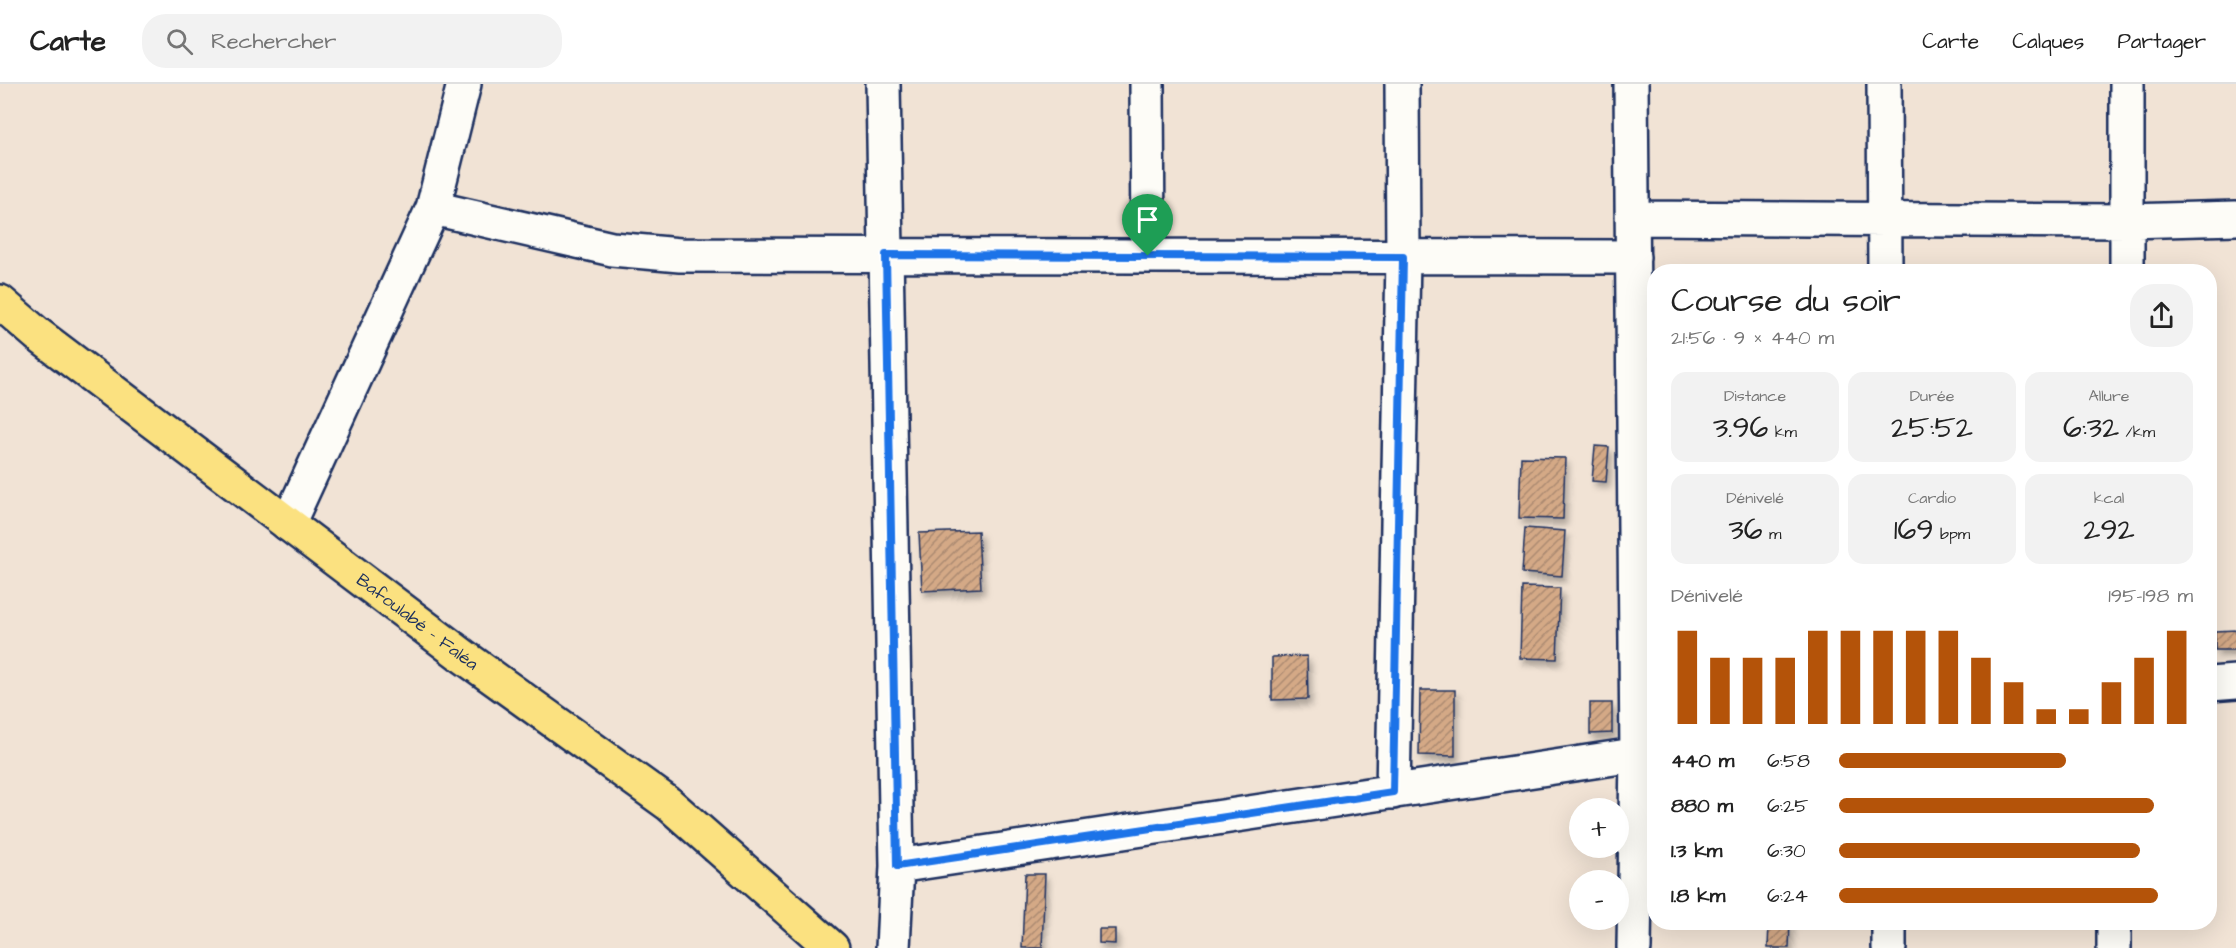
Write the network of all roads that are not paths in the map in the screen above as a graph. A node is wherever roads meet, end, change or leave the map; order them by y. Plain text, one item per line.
1 (464, 84) edge
2 (883, 84) edge
3 (1147, 84) edge
4 (1402, 84) edge
5 (1632, 84) edge
6 (1884, 84) edge
7 (2127, 84) edge
8 (433, 208) junction
9 (1633, 218) junction
10 (2236, 218) edge
11 (1884, 220) junction
12 (2128, 221) junction
13 (886, 255) junction
14 (1148, 256) junction
15 (1403, 257) junction
16 (1633, 257) junction
17 (1885, 264) edge
18 (2127, 264) edge
19 (0, 302) edge
20 (288, 524) junction
21 (2236, 681) edge
22 (2217, 683) edge
23 (1646, 754) edge
24 (1393, 792) junction
25 (897, 866) junction
26 (1889, 930) edge
27 (2114, 930) edge
28 (832, 948) edge
29 (894, 948) edge
30 (1634, 948) edge
31 (1889, 948) edge
32 (2114, 948) edge

1 - 8 street
2 - 13 street
3 - 14 street
4 - 15 street
5 - 9 street
6 - 11 street
7 - 12 street
8 - 13 street
8 - 20 street
9 - 11 street
9 - 16 street
10 - 12 street
11 - 12 street
11 - 17 street
12 - 18 street
13 - 14 street
13 - 25 street
14 - 15 street
15 - 16 street
15 - 24 street
16 - 23 street
19 - 20 main road, Bafoulabé - Faléa
20 - 28 main road, Bafoulabé - Faléa
21 - 22 street
23 - 24 street
23 - 30 street
24 - 25 street
25 - 29 street
26 - 31 street
27 - 32 street

